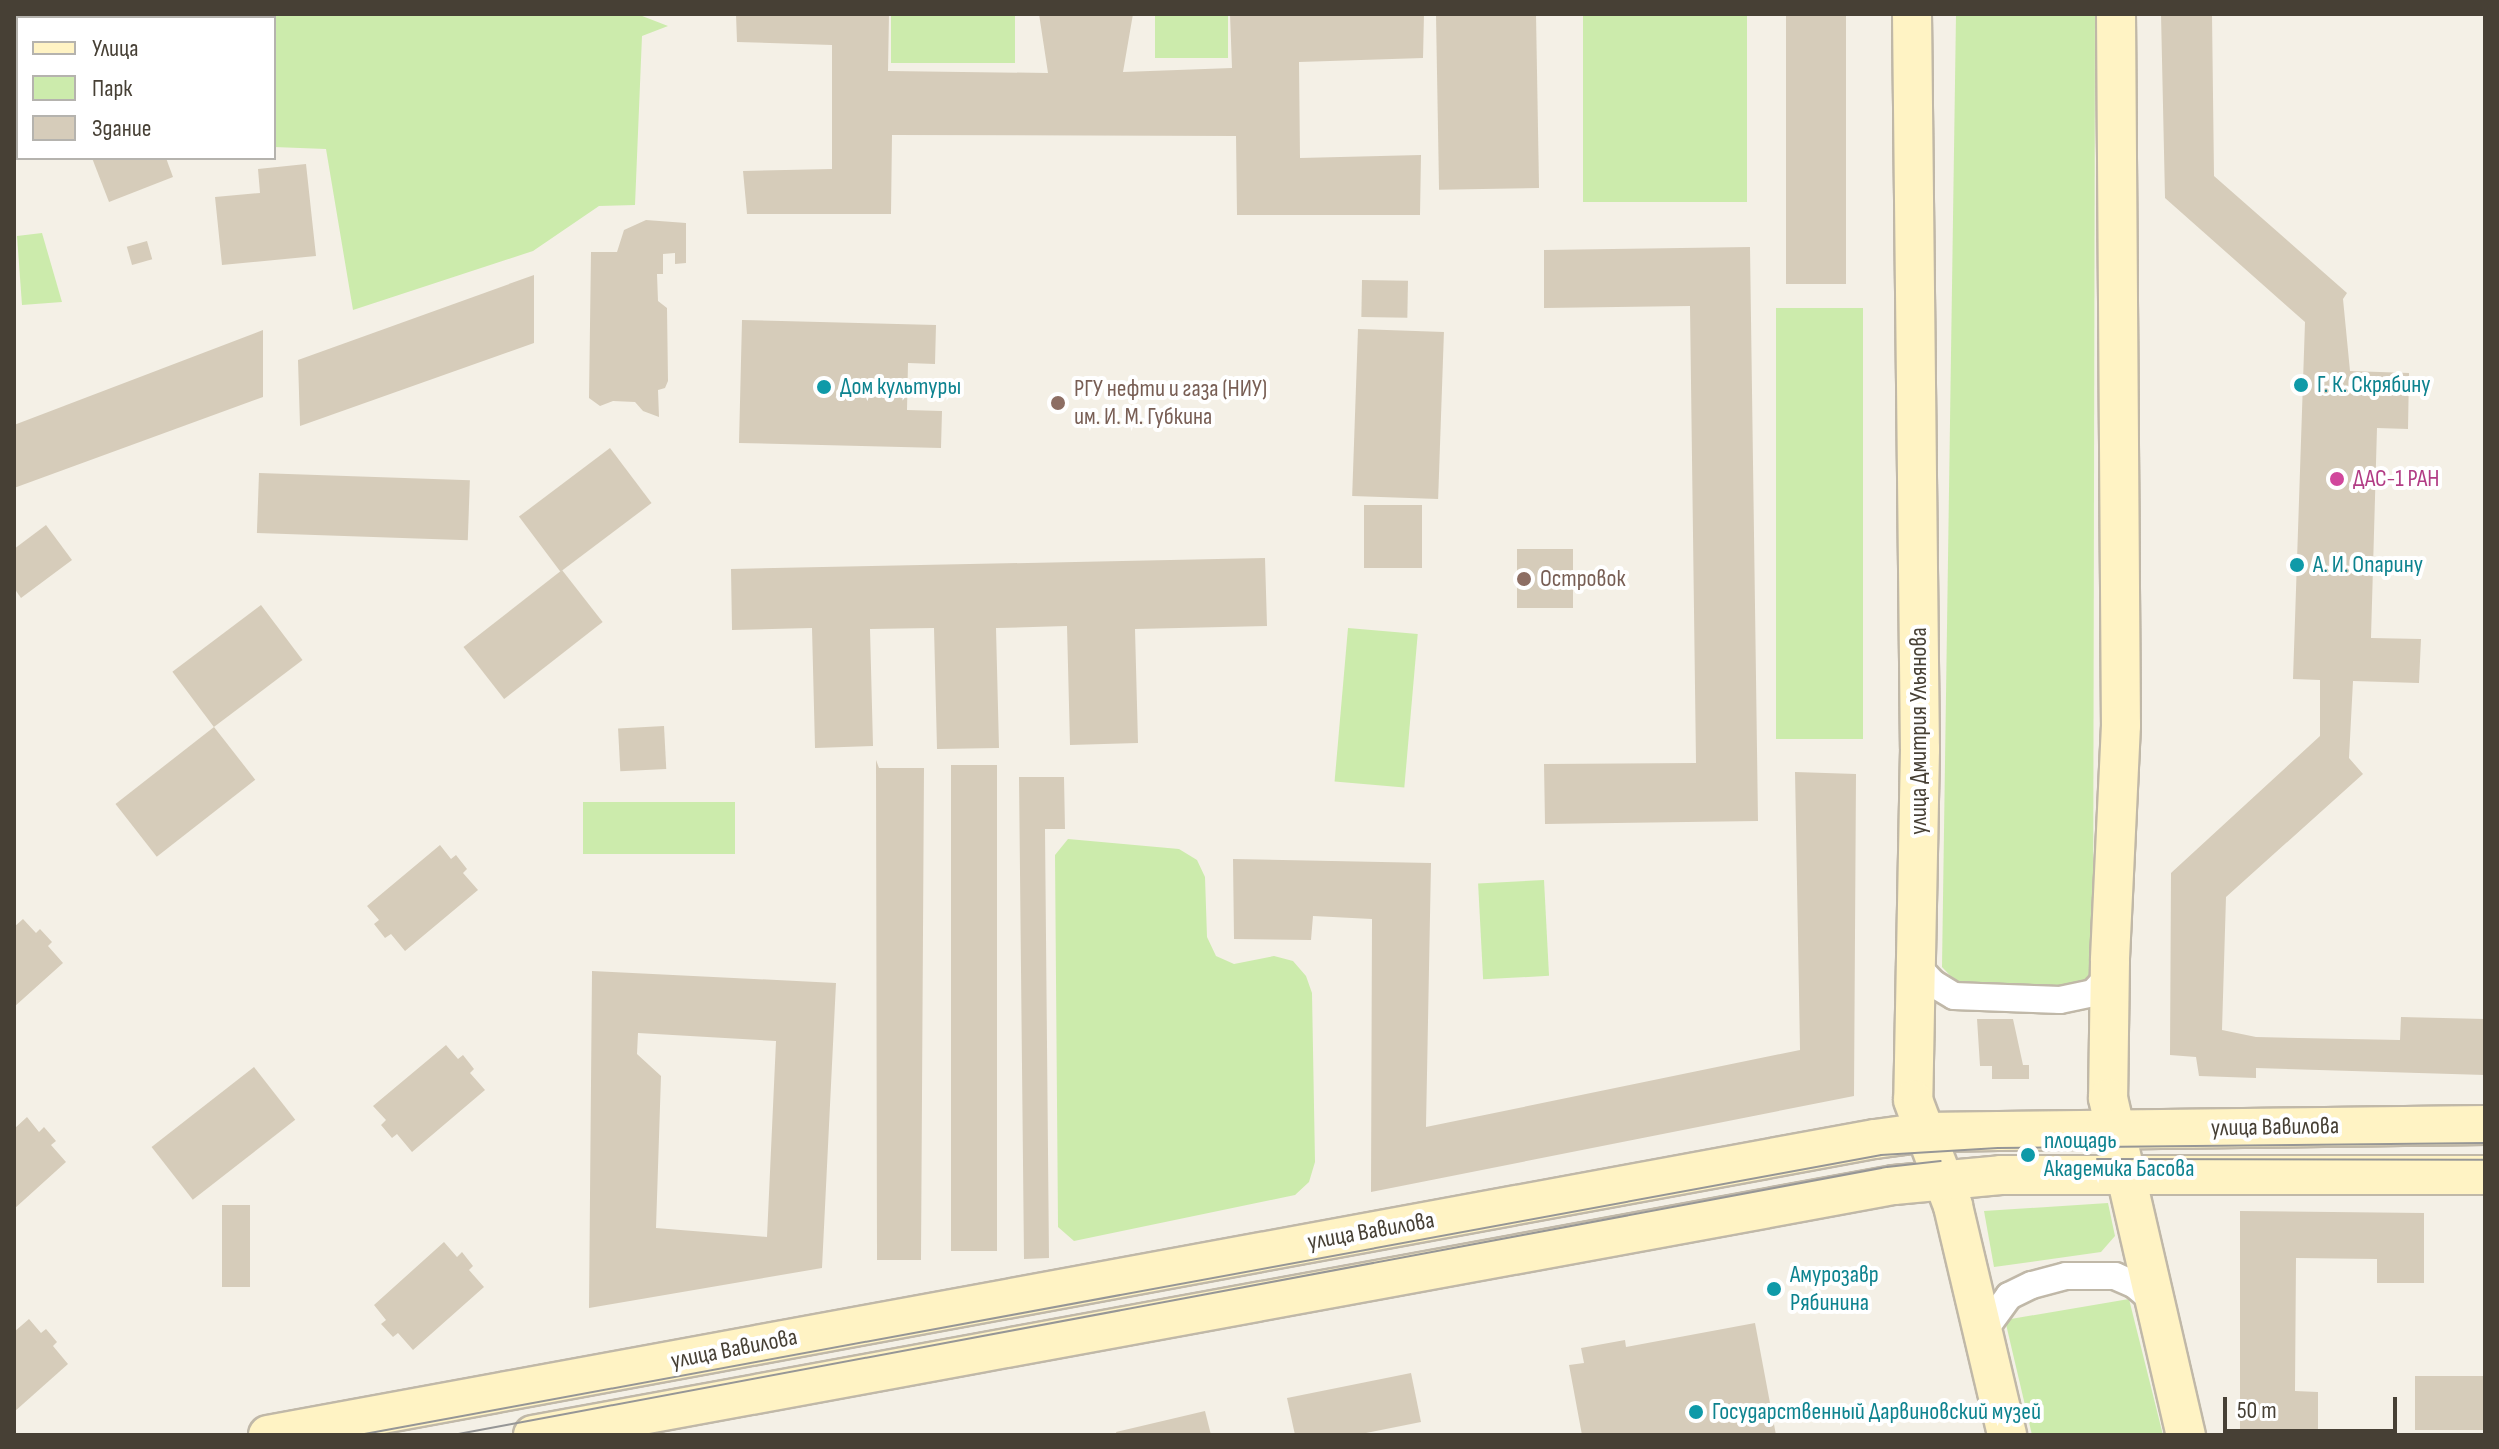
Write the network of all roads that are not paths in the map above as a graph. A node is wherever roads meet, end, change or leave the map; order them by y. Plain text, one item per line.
1 (1912, 14) edge
2 (2116, 14) edge
3 (2110, 961) junction
4 (1916, 965) junction
5 (2485, 1125) edge
6 (2115, 1129) junction
7 (1926, 1132) junction
8 (2485, 1175) edge
9 (2124, 1176) junction
10 (1943, 1179) junction
11 (2155, 1302) junction
12 (1982, 1333) junction
13 (268, 1435) edge
14 (533, 1435) edge
15 (2007, 1435) edge
16 (2186, 1435) edge

1 - 4 main road, улица Дмитрия Ульянова
2 - 3 main road
3 - 4 street
3 - 6 main road
4 - 7 main road, улица Дмитрия Ульянова
5 - 6 main road, улица Вавилова
6 - 7 main road, улица Вавилова
6 - 9 main road
7 - 10 main road, улица Дмитрия Ульянова
7 - 13 main road, улица Вавилова
8 - 9 main road, улица Вавилова
9 - 10 main road, улица Вавилова
9 - 11 main road
10 - 12 main road, улица Дмитрия Ульянова
10 - 14 main road, улица Вавилова
11 - 12 street
11 - 16 main road
12 - 15 main road, улица Дмитрия Ульянова

